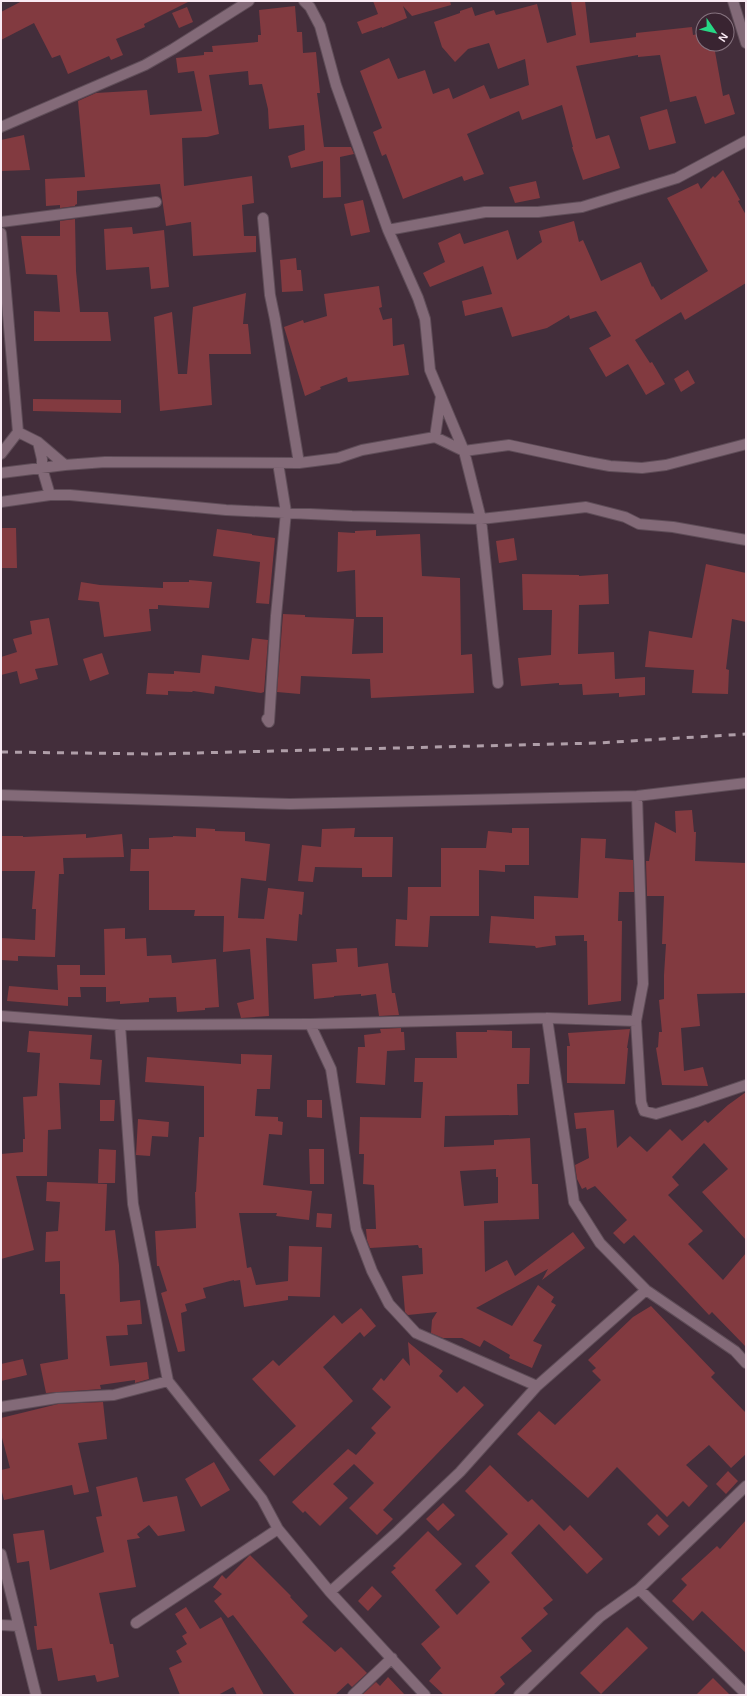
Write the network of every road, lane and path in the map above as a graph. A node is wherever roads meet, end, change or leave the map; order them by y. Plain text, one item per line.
1 (249, 1) edge
2 (304, 1) edge
3 (733, 1) edge
4 (746, 43) edge
5 (1, 127) edge
6 (746, 140) edge
7 (156, 202) dead end
8 (263, 218) dead end
9 (1, 222) edge
10 (388, 230) junction
11 (1, 233) edge
12 (441, 396) junction
13 (18, 432) junction
14 (435, 437) junction
15 (38, 442) junction
16 (746, 444) edge
17 (464, 451) junction
18 (1, 454) edge
19 (278, 463) junction
20 (299, 463) junction
21 (65, 465) junction
22 (42, 468) junction
23 (1, 473) edge
24 (50, 495) junction
25 (1, 502) edge
26 (286, 512) junction
27 (481, 519) junction
28 (746, 540) edge
29 (498, 683) dead end
30 (267, 718) dead end
31 (746, 783) edge
32 (1, 795) edge
33 (637, 796) junction
34 (1, 1016) edge
35 (547, 1018) junction
36 (636, 1021) junction
37 (310, 1024) junction
38 (120, 1025) junction
39 (746, 1085) edge
40 (646, 1290) junction
41 (746, 1363) edge
42 (168, 1381) junction
43 (537, 1386) junction
44 (1, 1407) edge
45 (746, 1486) edge
46 (278, 1529) junction
47 (1, 1554) edge
48 (638, 1589) junction
49 (330, 1592) junction
50 (136, 1623) dead end
51 (1, 1625) edge
52 (19, 1626) junction
53 (392, 1658) junction
54 (746, 1694) edge
55 (36, 1695) edge
56 (353, 1695) edge
57 (425, 1695) edge
58 (519, 1695) edge

1 - 5 street
2 - 10 street
3 - 4 street
6 - 10 street
7 - 9 street
8 - 20 street
10 - 12 street
11 - 13 street
12 - 14 street
12 - 17 street
13 - 15 street
13 - 18 street
14 - 17 street
14 - 20 street
15 - 21 street
15 - 22 street
16 - 17 street
17 - 27 street
19 - 20 street
19 - 21 street
19 - 26 street
21 - 22 street
22 - 23 street
22 - 24 street
24 - 25 street
24 - 26 street
26 - 27 street
26 - 30 street
27 - 28 street
27 - 29 street
31 - 33 street
32 - 33 street
33 - 36 street
34 - 38 street
35 - 36 street
35 - 37 street
35 - 40 street
36 - 39 street
37 - 38 street
37 - 43 street
38 - 42 street
40 - 41 street
40 - 43 street
42 - 44 street
42 - 46 street
43 - 49 street
45 - 48 street
46 - 49 street
46 - 50 street
47 - 52 street
48 - 54 street
48 - 58 street
49 - 53 street
51 - 52 street
52 - 55 street
53 - 56 street
53 - 57 street

